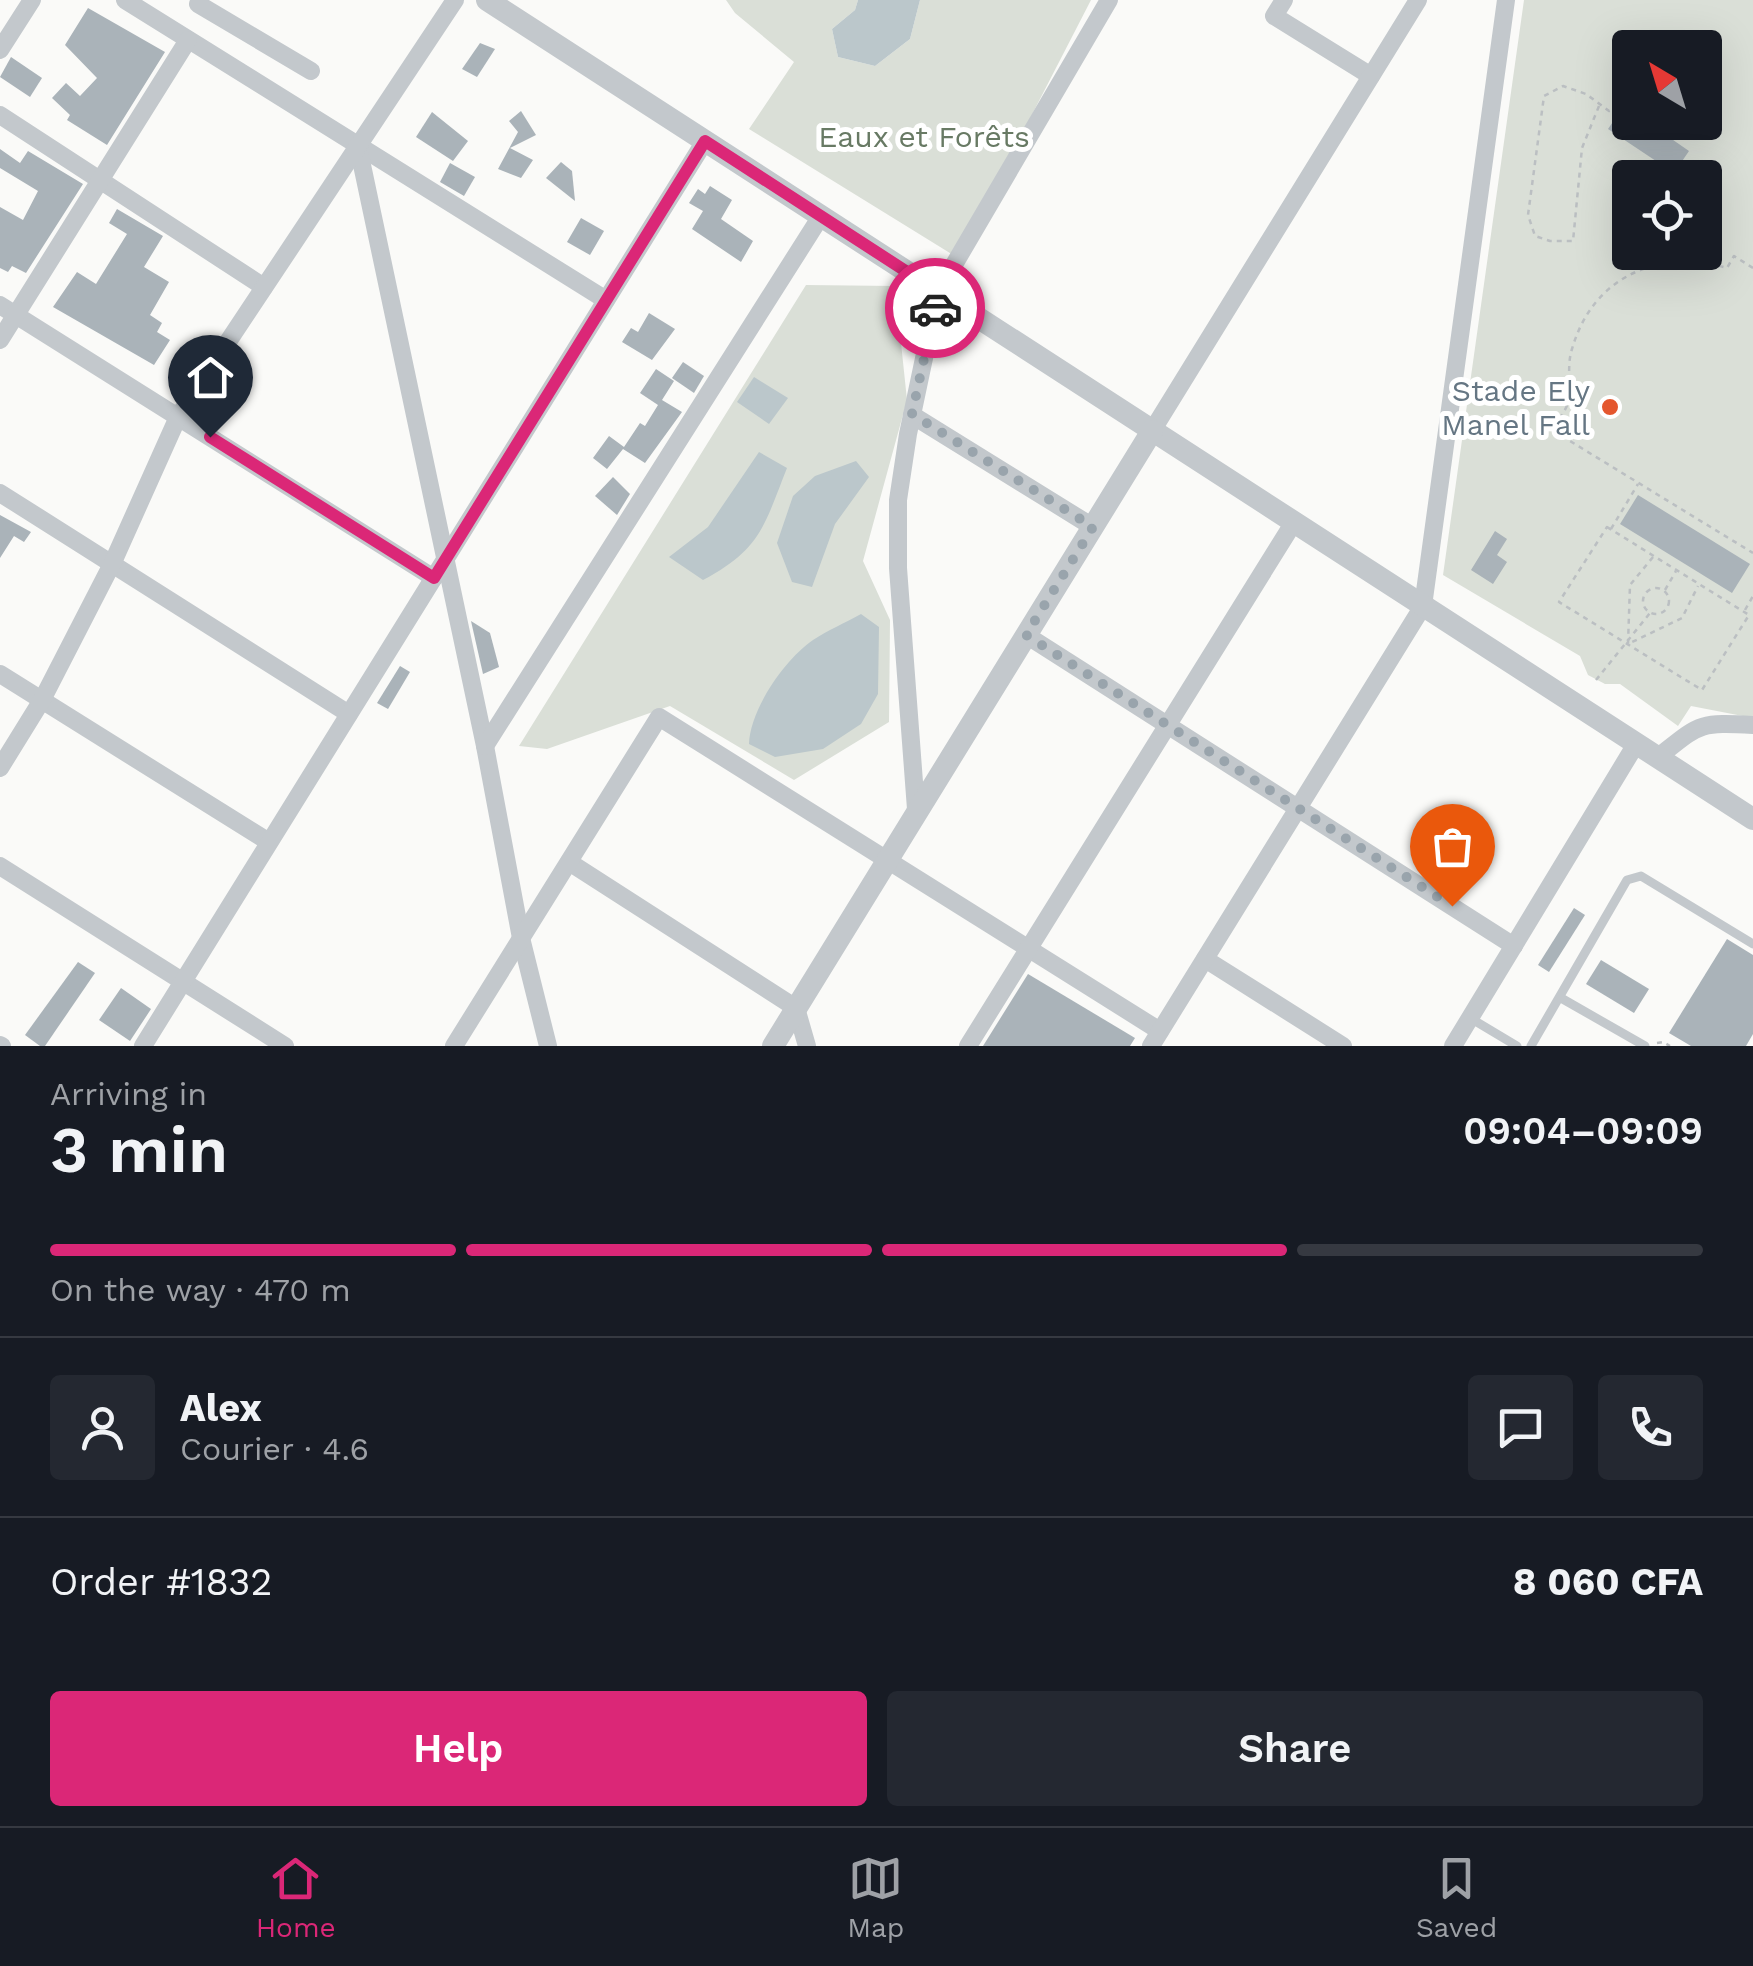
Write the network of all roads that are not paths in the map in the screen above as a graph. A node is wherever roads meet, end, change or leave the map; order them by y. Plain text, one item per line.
1 (32, 0) edge
2 (125, 0) edge
3 (455, 0) edge
4 (487, 0) edge
5 (1108, 0) edge
6 (1284, 0) edge
7 (1418, 0) edge
8 (1506, 0) edge
9 (199, 2) edge
10 (184, 37) junction
11 (0, 50) edge
12 (311, 71) dead end
13 (1371, 76) junction
14 (0, 115) edge
15 (705, 141) junction
16 (358, 146) junction
17 (101, 179) junction
18 (821, 216) junction
19 (264, 287) junction
20 (938, 292) junction
21 (606, 300) junction
22 (8, 310) edge
23 (0, 340) edge
24 (912, 414) junction
25 (178, 417) junction
26 (1152, 431) junction
27 (0, 493) edge
28 (1294, 522) junction
29 (1093, 527) junction
30 (446, 558) junction
31 (113, 562) junction
32 (434, 578) junction
33 (1423, 606) junction
34 (1026, 635) junction
35 (0, 674) edge
36 (42, 700) junction
37 (349, 714) junction
38 (1169, 724) junction
39 (1753, 724) edge
40 (1636, 744) junction
41 (485, 746) junction
42 (1657, 758) junction
43 (0, 768) edge
44 (916, 808) junction
45 (1298, 809) junction
46 (1753, 819) edge
47 (269, 842) junction
48 (888, 860) junction
49 (568, 862) junction
50 (0, 866) edge
51 (521, 938) junction
52 (1753, 944) edge
53 (1514, 946) junction
54 (1028, 948) junction
55 (1205, 958) junction
56 (183, 981) junction
57 (1561, 998) junction
58 (796, 1008) junction
59 (1470, 1018) junction
60 (1156, 1038) edge
61 (1341, 1045) edge
62 (143, 1046) edge
63 (286, 1046) edge
64 (454, 1046) edge
65 (548, 1046) edge
66 (772, 1046) edge
67 (807, 1046) edge
68 (968, 1046) edge
69 (1453, 1046) edge
70 (1517, 1046) edge
71 (1532, 1046) edge
72 (1645, 1046) edge

1 - 11 street
2 - 10 street
3 - 16 street
4 - 15 street
5 - 20 street
6 - 13 street
7 - 13 street
8 - 33 street
9 - 10 street
9 - 12 street
10 - 16 street
10 - 17 street
13 - 26 street
14 - 17 street
15 - 18 street
15 - 21 street
16 - 19 street
16 - 21 street
16 - 30 street
17 - 19 street
17 - 22 street
18 - 20 street
18 - 41 street
19 - 25 street
20 - 24 street
20 - 26 street
21 - 30 street
22 - 23 street
22 - 25 street
24 - 29 street
24 - 44 street
25 - 31 street
25 - 32 street
26 - 28 street
26 - 29 street
27 - 31 street
28 - 33 street
28 - 38 street
29 - 34 street
30 - 32 street
30 - 41 street
31 - 36 street
31 - 37 street
32 - 37 street
33 - 40 street
33 - 45 street
34 - 38 street
34 - 44 street
35 - 36 street
36 - 43 street
36 - 47 street
37 - 47 street
38 - 45 street
38 - 54 street
39 - 42 street
40 - 42 street
40 - 53 street
41 - 51 street
42 - 46 street
44 - 48 street
45 - 53 street
45 - 55 street
47 - 56 street
48 - 49 street
48 - 54 street
48 - 58 street
49 - 51 street
49 - 58 street
50 - 56 street
51 - 64 street
51 - 65 street
52 - 57 lane
53 - 59 street
54 - 60 street
54 - 68 street
55 - 60 street
55 - 61 street
56 - 62 street
56 - 63 street
57 - 71 lane
57 - 72 lane
58 - 66 street
58 - 67 street
59 - 69 street
59 - 70 lane

